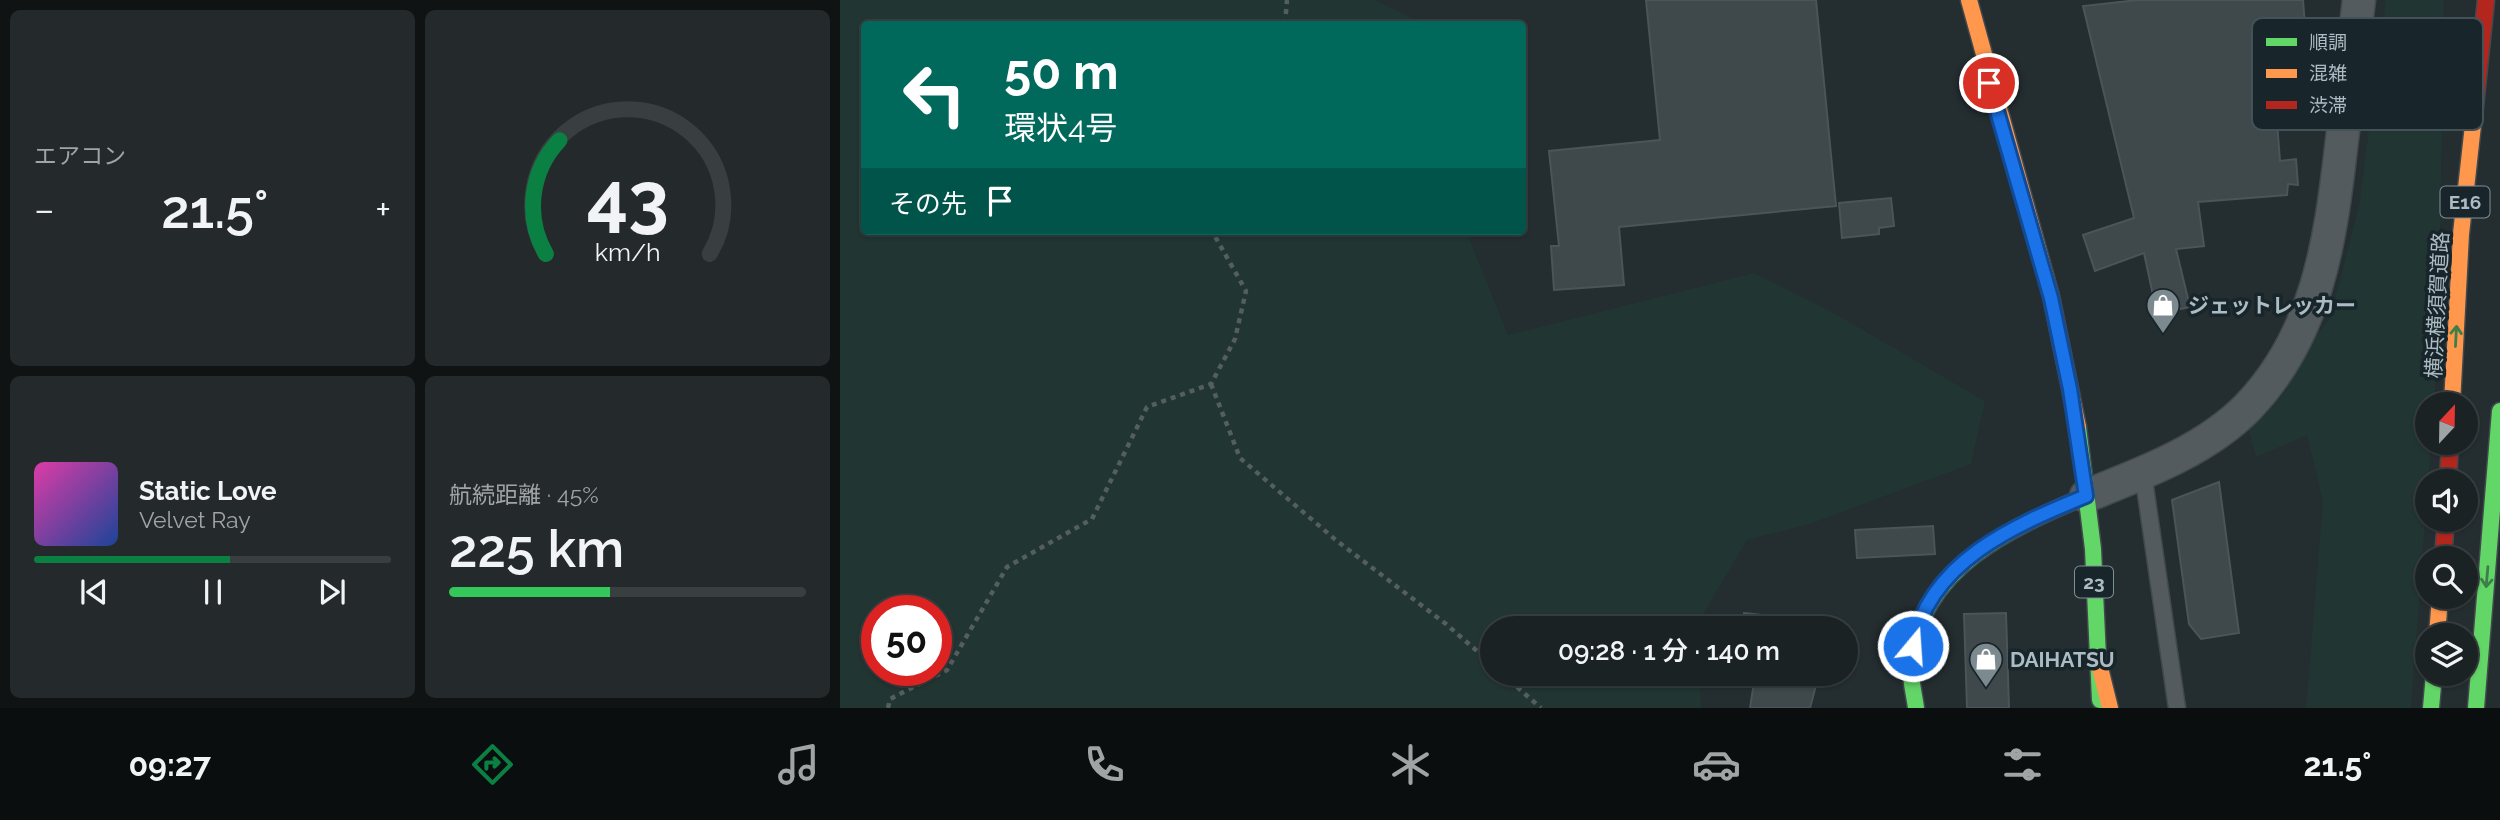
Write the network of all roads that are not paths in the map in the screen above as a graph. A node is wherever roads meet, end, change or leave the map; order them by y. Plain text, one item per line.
1 (1969, 0) edge
2 (2358, 0) edge
3 (2486, 0) edge
4 (2356, 18) edge
5 (2483, 28) edge
6 (2343, 130) edge
7 (2464, 130) edge
8 (2472, 130) edge
9 (2461, 234) junction
10 (2453, 392) edge
11 (2500, 411) edge
12 (2143, 473) junction
13 (2086, 496) junction
14 (2100, 668) junction
15 (2433, 686) edge
16 (1916, 708) edge
17 (2100, 708) edge
18 (2110, 708) edge
19 (2177, 708) edge
20 (2431, 708) edge
21 (2476, 708) edge

1 - 13 main road, 23
2 - 4 street
3 - 5 main road, 横浜横須賀道路 / E16
6 - 12 street
7 - 9 main road
8 - 9 main road, 横浜横須賀道路 / E16
10 -> 9 main road, 横浜横須賀道路 / E16
11 -> 21 main road
12 - 13 street
12 - 19 lane
13 - 14 main road, 23
13 - 16 main road
14 - 17 main road, 23
14 - 18 main road
15 - 20 main road

